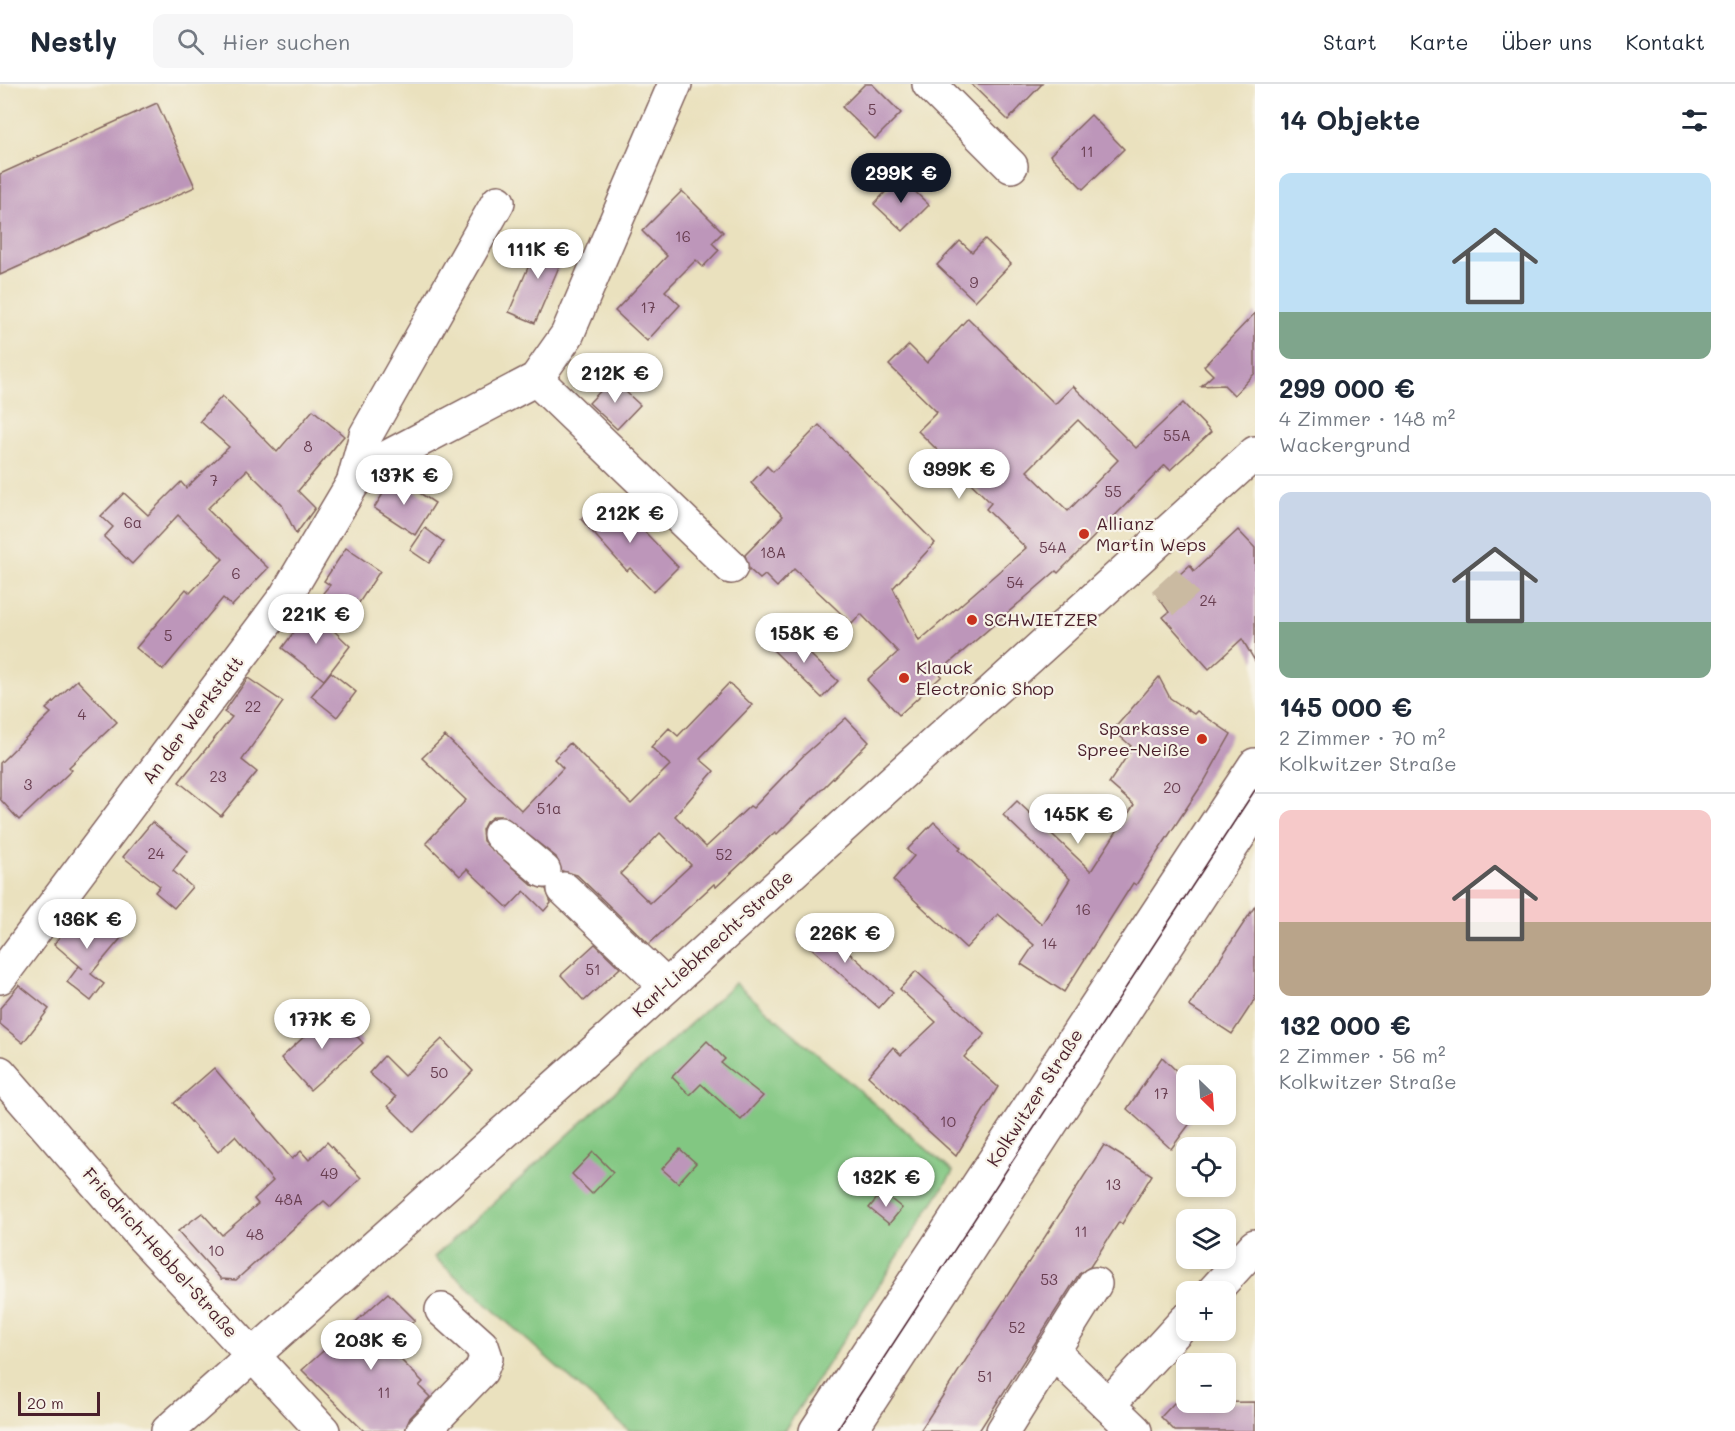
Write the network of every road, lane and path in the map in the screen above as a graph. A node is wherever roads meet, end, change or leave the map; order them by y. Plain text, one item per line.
1 (675, 84) edge
2 (929, 84) edge
3 (1011, 166) dead end
4 (498, 202) dead end
5 (536, 379) junction
6 (1255, 453) edge
7 (353, 483) junction
8 (731, 567) dead end
9 (1255, 765) edge
10 (1255, 811) edge
11 (500, 834) dead end
12 (1255, 838) edge
13 (0, 977) edge
14 (666, 986) junction
15 (0, 1073) edge
16 (1255, 1246) edge
17 (1223, 1281) edge
18 (1095, 1284) dead end
19 (442, 1310) dead end
20 (1176, 1331) edge
21 (1052, 1351) junction
22 (253, 1356) junction
23 (1108, 1405) junction
24 (168, 1431) edge
25 (322, 1431) edge
26 (423, 1431) edge
27 (816, 1431) edge
28 (850, 1431) edge
29 (867, 1431) edge
30 (1003, 1431) edge
31 (1135, 1431) edge

1 - 5 street, An der Werkstatt
2 - 3 street
4 - 7 street
5 - 7 street, An der Werkstatt
5 - 8 street
6 - 14 street, Karl-Liebknecht-Straße
7 - 13 street, An der Werkstatt
9 - 27 street, Kolkwitzer Straße
10 - 28 street
11 - 14 street
12 - 29 street
14 - 22 street, Karl-Liebknecht-Straße
15 - 22 street, Friedrich-Hebbel-Straße
16 - 17 street
18 - 21 street
19 - 26 street
20 - 23 street
21 - 23 street
21 - 30 street
22 - 24 street, Karl-Liebknecht-Straße
22 - 25 street, Friedrich-Hebbel-Straße
23 - 31 street

